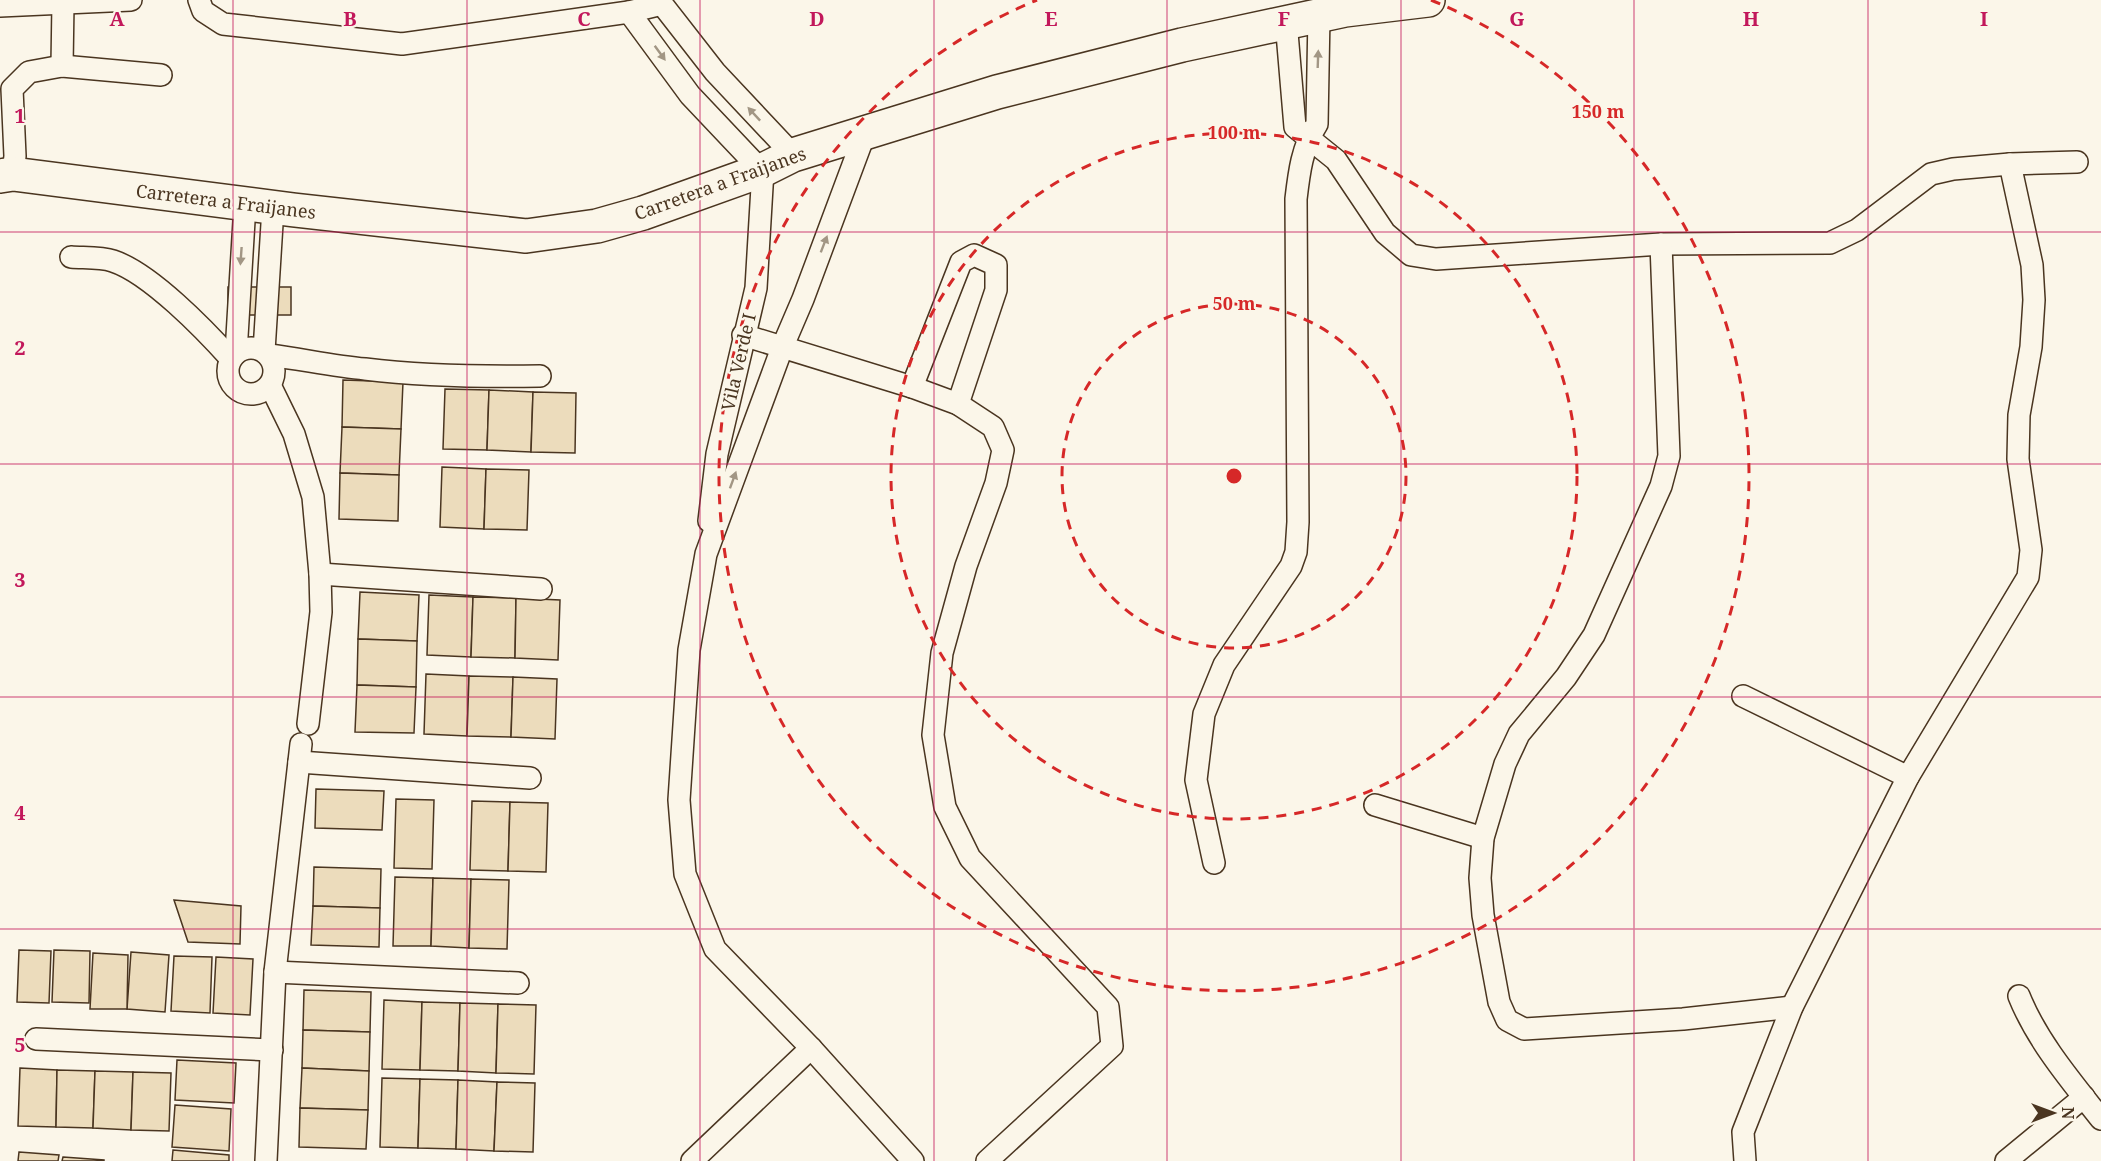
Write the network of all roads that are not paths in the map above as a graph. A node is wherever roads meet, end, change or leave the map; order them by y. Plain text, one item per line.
1 (131, 0) edge
2 (199, 0) edge
3 (1428, 0) edge
4 (662, 2) edge
5 (63, 3) junction
6 (1376, 3) edge
7 (0, 6) edge
8 (1336, 8) edge
9 (629, 12) junction
10 (1286, 21) junction
11 (62, 66) junction
12 (161, 75) dead end
13 (865, 133) junction
14 (1308, 137) junction
15 (793, 155) junction
16 (2077, 162) dead end
17 (2010, 164) junction
18 (762, 170) junction
19 (7, 175) edge
20 (259, 206) junction
21 (1661, 244) junction
22 (71, 257) dead end
23 (743, 335) junction
24 (782, 348) junction
25 (267, 353) junction
26 (233, 356) junction
27 (540, 376) dead end
28 (270, 385) junction
29 (912, 387) junction
30 (958, 404) junction
31 (705, 554) junction
32 (320, 574) junction
33 (542, 589) dead end
34 (1743, 696) dead end
35 (300, 753) junction
36 (1908, 777) junction
37 (531, 778) dead end
38 (1375, 805) dead end
39 (1483, 838) junction
40 (1214, 863) dead end
41 (275, 972) junction
42 (518, 983) dead end
43 (2019, 996) dead end
44 (1792, 1007) junction
45 (36, 1039) dead end
46 (811, 1048) junction
47 (272, 1050) junction
48 (2084, 1097) junction
49 (2101, 1119) edge
50 (266, 1161) edge
51 (692, 1161) edge
52 (913, 1161) edge
53 (987, 1161) edge
54 (1745, 1161) edge
55 (2006, 1161) edge

1 - 5 street
2 - 9 street
3 - 6 main road, Carretera a Fraijanes
4 - 9 street
15 -> 4 street
5 - 7 street
5 - 11 street
6 - 8 main road, Carretera a Fraijanes
8 - 10 main road, Carretera a Fraijanes
14 -> 8 street
9 -> 18 street
10 - 13 main road, Carretera a Fraijanes
10 - 14 street
11 - 12 street
11 - 19 street
13 - 15 main road, Carretera a Fraijanes
24 -> 13 street
14 - 21 street
14 - 40 street
15 - 18 main road, Carretera a Fraijanes
16 - 17 street
17 - 21 street
17 - 36 street
18 - 20 main road, Carretera a Fraijanes
18 - 23 street, Vila Verde I
19 - 20 main road, Carretera a Fraijanes
20 - 25 street
20 -> 26 street
21 - 39 street
22 - 26 street
23 - 24 street
23 - 31 street, Vila Verde I
24 - 29 street
31 -> 24 street
25 - 26 street
25 - 27 street
25 - 28 street
26 - 28 street
28 - 32 street
29 - 30 street
29 - 30 street
30 - 53 street
31 - 46 street
32 - 33 street
32 - 35 street
34 - 36 street
35 - 37 street
35 - 41 street
36 - 44 street
38 - 39 street
39 - 44 street
41 - 42 street
41 - 47 street
43 - 48 street
44 - 54 street
45 - 47 street
46 - 51 street
46 - 52 street
47 - 50 street
48 - 49 street
48 - 55 street

